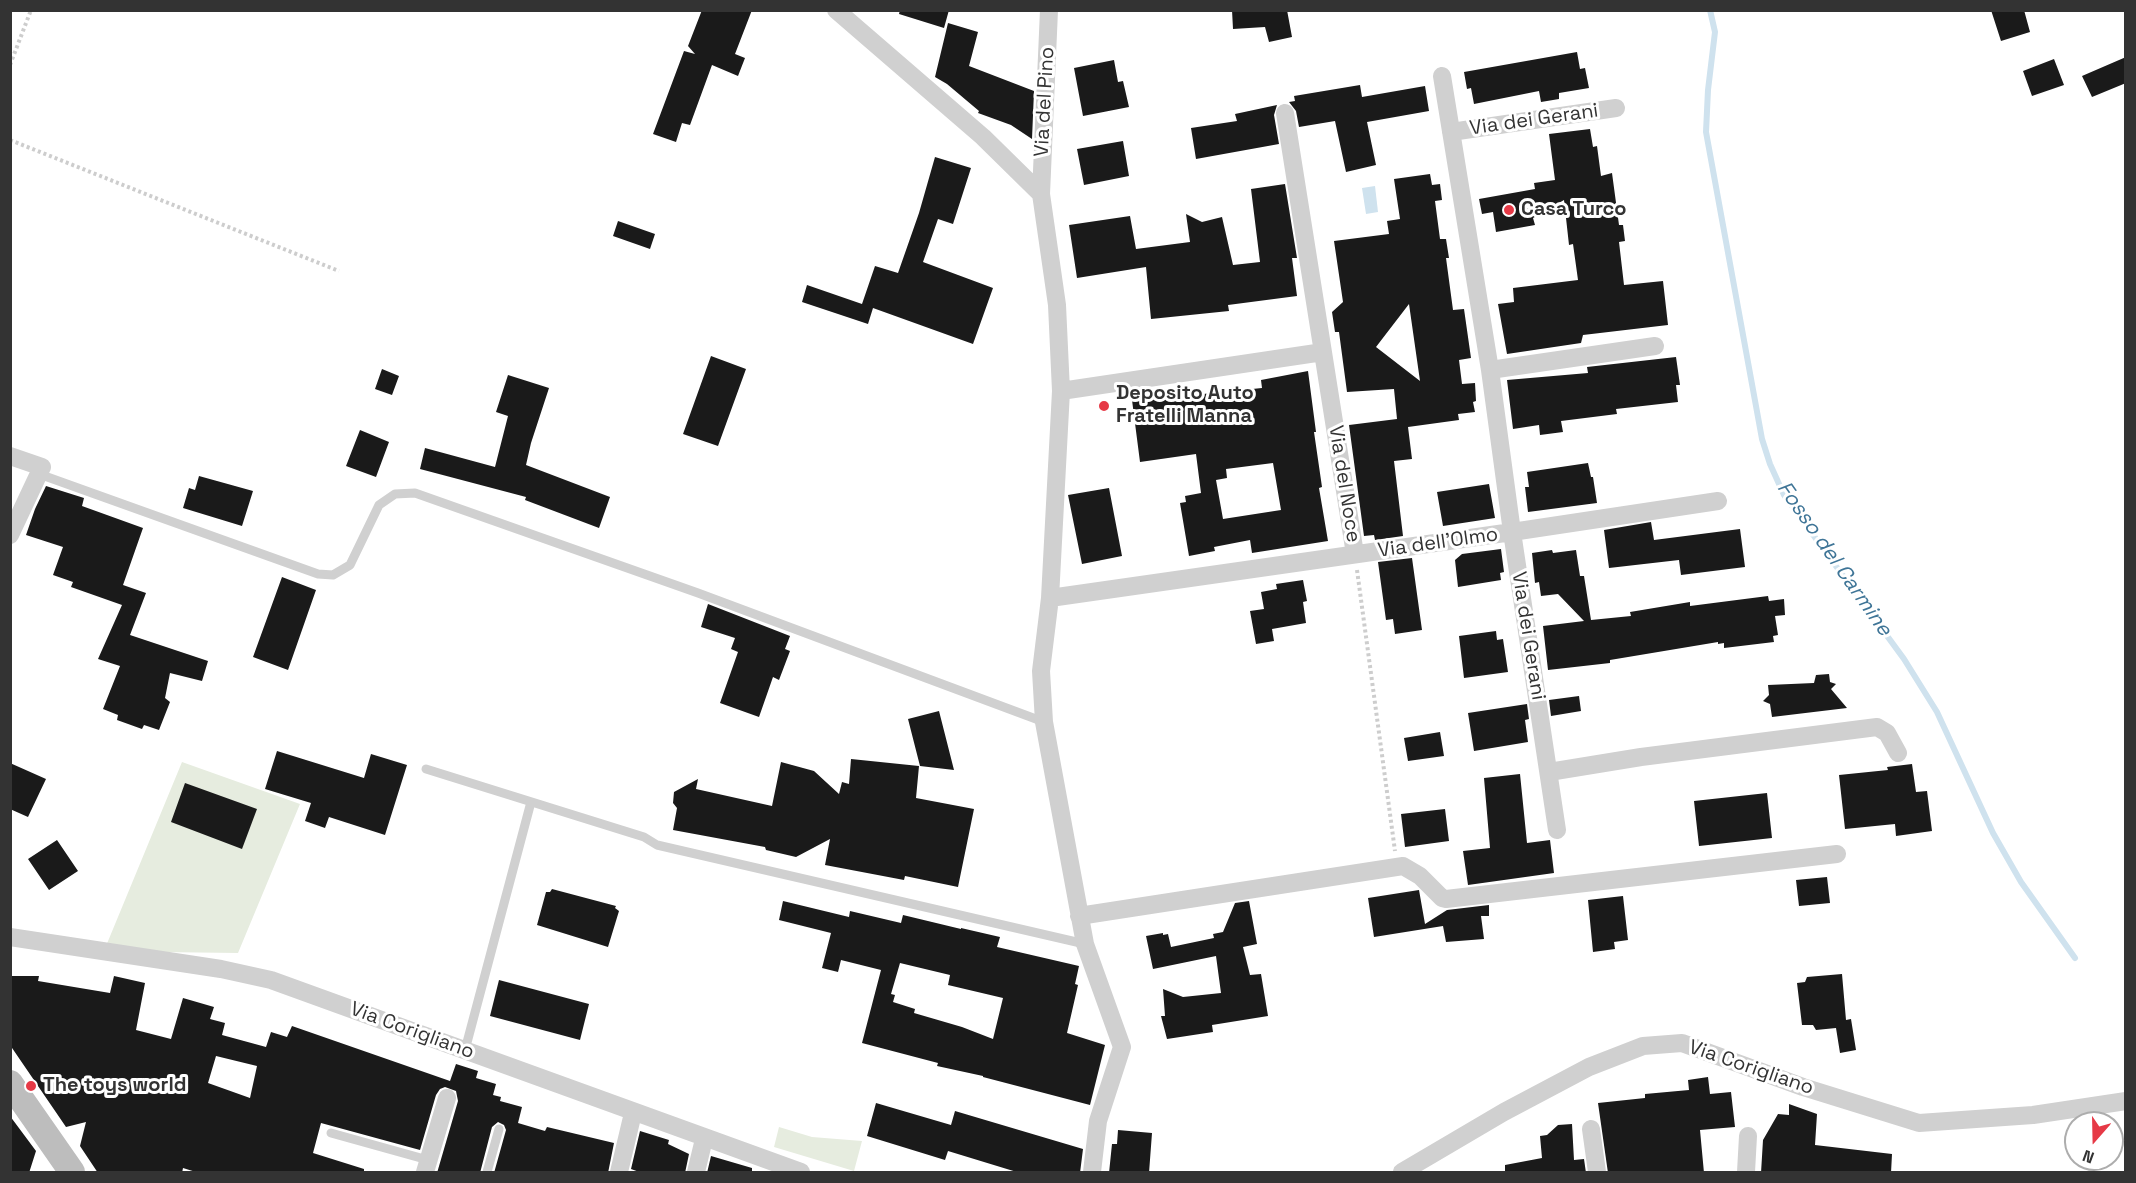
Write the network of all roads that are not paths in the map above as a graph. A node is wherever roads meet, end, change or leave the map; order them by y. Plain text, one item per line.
1 (836, 10) edge
2 (1049, 10) edge
3 (1442, 76) dead end
4 (1617, 108) dead end
5 (1285, 113) dead end
6 (1451, 132) junction
7 (1041, 194) junction
8 (1655, 345) dead end
9 (1323, 352) junction
10 (1490, 370) junction
11 (1061, 391) junction
12 (10, 456) edge
13 (39, 474) junction
14 (1718, 501) dead end
15 (1512, 532) junction
16 (10, 535) edge
17 (1355, 554) junction
18 (1050, 598) junction
19 (1044, 722) junction
20 (1898, 753) dead end
21 (426, 769) dead end
22 (1549, 772) junction
23 (531, 802) junction
24 (1557, 830) dead end
25 (1837, 854) dead end
26 (1078, 915) junction
27 (10, 937) edge
28 (1085, 944) junction
29 (465, 1050) junction
30 (10, 1083) edge
31 (447, 1098) dead end
32 (2126, 1101) edge
33 (633, 1113) junction
34 (499, 1129) dead end
35 (1591, 1129) dead end
36 (331, 1133) dead end
37 (1748, 1136) dead end
38 (704, 1139) junction
39 (427, 1166) edge
40 (762, 1166) edge
41 (72, 1173) edge
42 (487, 1173) edge
43 (619, 1173) edge
44 (696, 1173) edge
45 (801, 1173) edge
46 (1092, 1173) edge
47 (1402, 1173) edge
48 (1597, 1173) edge
49 (1746, 1173) edge

1 - 7 street
2 - 7 street, Via del Pino
3 - 6 street, Via dei Gerani
4 - 6 street, Via dei Gerani
5 - 9 street, Via del Noce
6 - 10 street, Via dei Gerani
7 - 11 street, Via del Pino
8 - 10 street
9 - 11 street
9 - 17 street, Via del Noce
10 - 15 street, Via dei Gerani
11 - 18 street, Via del Pino
12 - 13 street
13 - 16 street
13 - 19 lane
14 - 15 street, Via dell'Olmo
15 - 17 street, Via dell'Olmo
15 - 22 street, Via dei Gerani
17 - 18 street, Via dell'Olmo
18 - 19 street, Via del Pino
19 - 26 street, Via del Pino
20 - 22 street
21 - 23 lane
22 - 24 street, Via dei Gerani
23 - 28 lane
23 - 29 lane
25 - 26 street
26 - 28 street, Via del Pino
27 - 29 street, Via Corigliano
28 - 46 street, Via del Pino
29 - 33 street, Via Corigliano
30 - 41 main road
31 - 39 street
32 - 47 street, Via Corigliano
33 - 38 street, Via Corigliano
33 - 43 street
34 - 42 lane
35 - 48 street
36 - 39 lane
37 - 49 street
38 - 40 street, Via Corigliano
38 - 44 street
40 - 45 street, Via Corigliano

